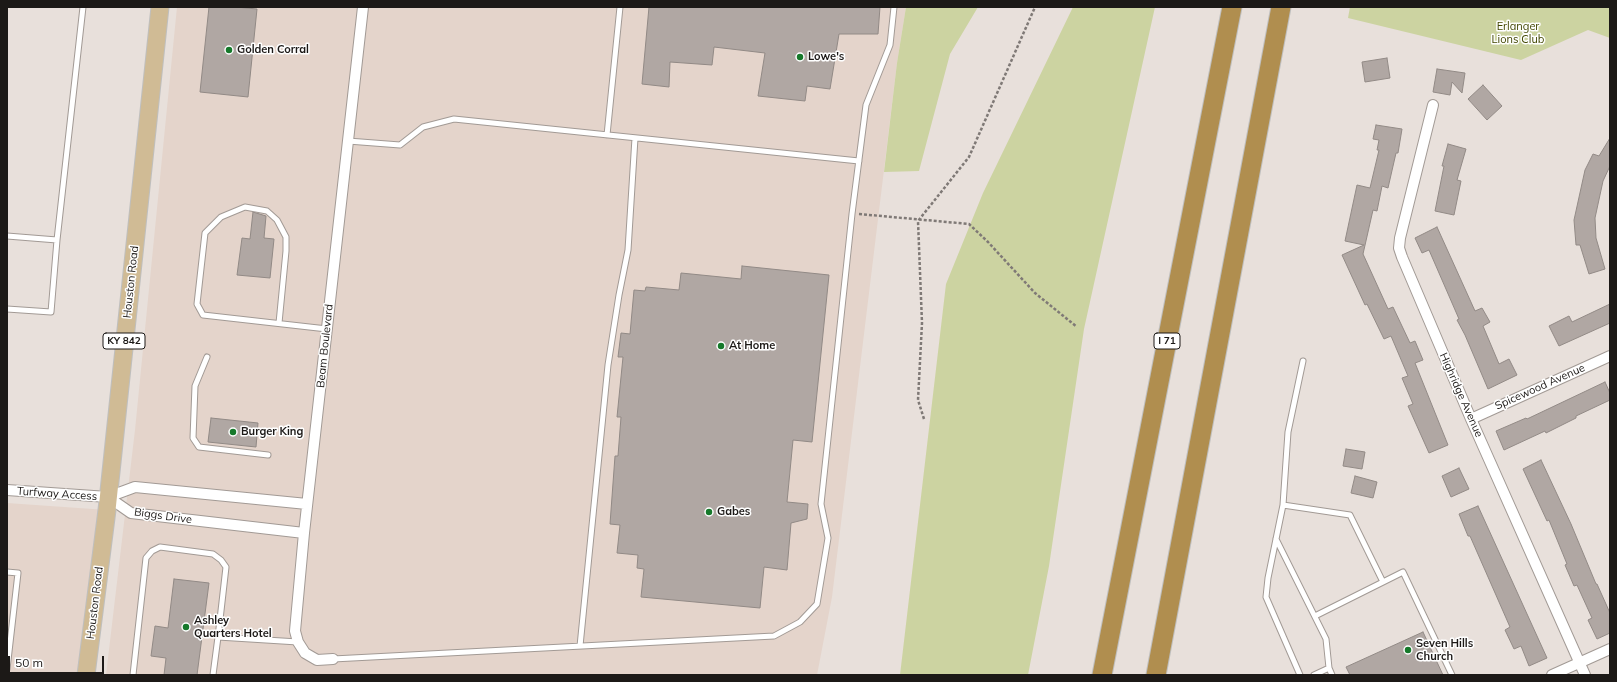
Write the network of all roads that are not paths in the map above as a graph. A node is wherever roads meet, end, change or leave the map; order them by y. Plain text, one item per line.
1 (83, 7) edge
2 (160, 7) edge
3 (363, 7) edge
4 (620, 7) edge
5 (894, 7) edge
6 (1232, 7) edge
7 (1281, 7) edge
8 (1432, 105) dead end
9 (607, 135) junction
10 (635, 138) junction
11 (348, 142) junction
12 (859, 161) junction
13 (7, 236) edge
14 (57, 240) junction
15 (7, 309) edge
16 (279, 323) junction
17 (327, 329) junction
18 (1610, 356) edge
19 (207, 357) dead end
20 (1303, 361) dead end
21 (1471, 419) junction
22 (268, 455) dead end
23 (7, 490) edge
24 (108, 497) junction
25 (307, 504) junction
26 (1283, 505) junction
27 (304, 533) junction
28 (1276, 539) junction
29 (7, 572) edge
30 (1383, 582) junction
31 (1315, 616) junction
32 (218, 637) junction
33 (298, 642) junction
34 (580, 646) junction
35 (1610, 649) edge
36 (333, 659) joint
37 (1579, 662) junction
38 (7, 668) edge
39 (1329, 668) junction
40 (86, 675) edge
41 (133, 675) edge
42 (213, 675) edge
43 (1102, 675) edge
44 (1156, 675) edge
45 (1300, 675) edge
46 (1314, 675) edge
47 (1332, 675) edge
48 (1452, 675) edge
49 (1552, 675) edge
50 (1585, 675) edge

1 - 14 lane
2 - 24 main road, Houston Road / KY 842
3 - 11 street, Beam Boulevard
4 - 9 lane
5 - 12 lane
6 - 43 highway, I 71
7 - 44 highway
8 - 21 street, Highridge Avenue
9 - 10 lane
9 - 11 lane
10 - 12 lane
10 - 34 lane
11 - 17 street, Beam Boulevard
12 - 34 lane
13 - 14 lane
14 - 15 lane
16 - 16 lane
16 - 17 lane
17 - 25 street, Beam Boulevard
18 - 21 street, Spicewood Avenue
19 - 22 lane
20 - 26 lane
21 - 37 street, Highridge Avenue
23 - 24 street, Turfway Access
24 - 25 street
24 - 27 street, Biggs Drive
24 - 40 main road, Houston Road / KY 842
25 - 27 street, Beam Boulevard
26 - 28 lane
26 - 30 lane
27 - 33 street, Beam Boulevard
28 - 31 lane
28 - 45 lane
29 - 38 lane
30 - 31 lane
30 - 48 lane
31 - 39 lane
32 - 33 lane
32 - 41 lane
32 - 42 lane
33 - 36 street
34 - 36 lane
35 - 37 street
37 - 49 street
37 - 50 street, Highridge Avenue
39 - 46 lane
39 - 47 lane

